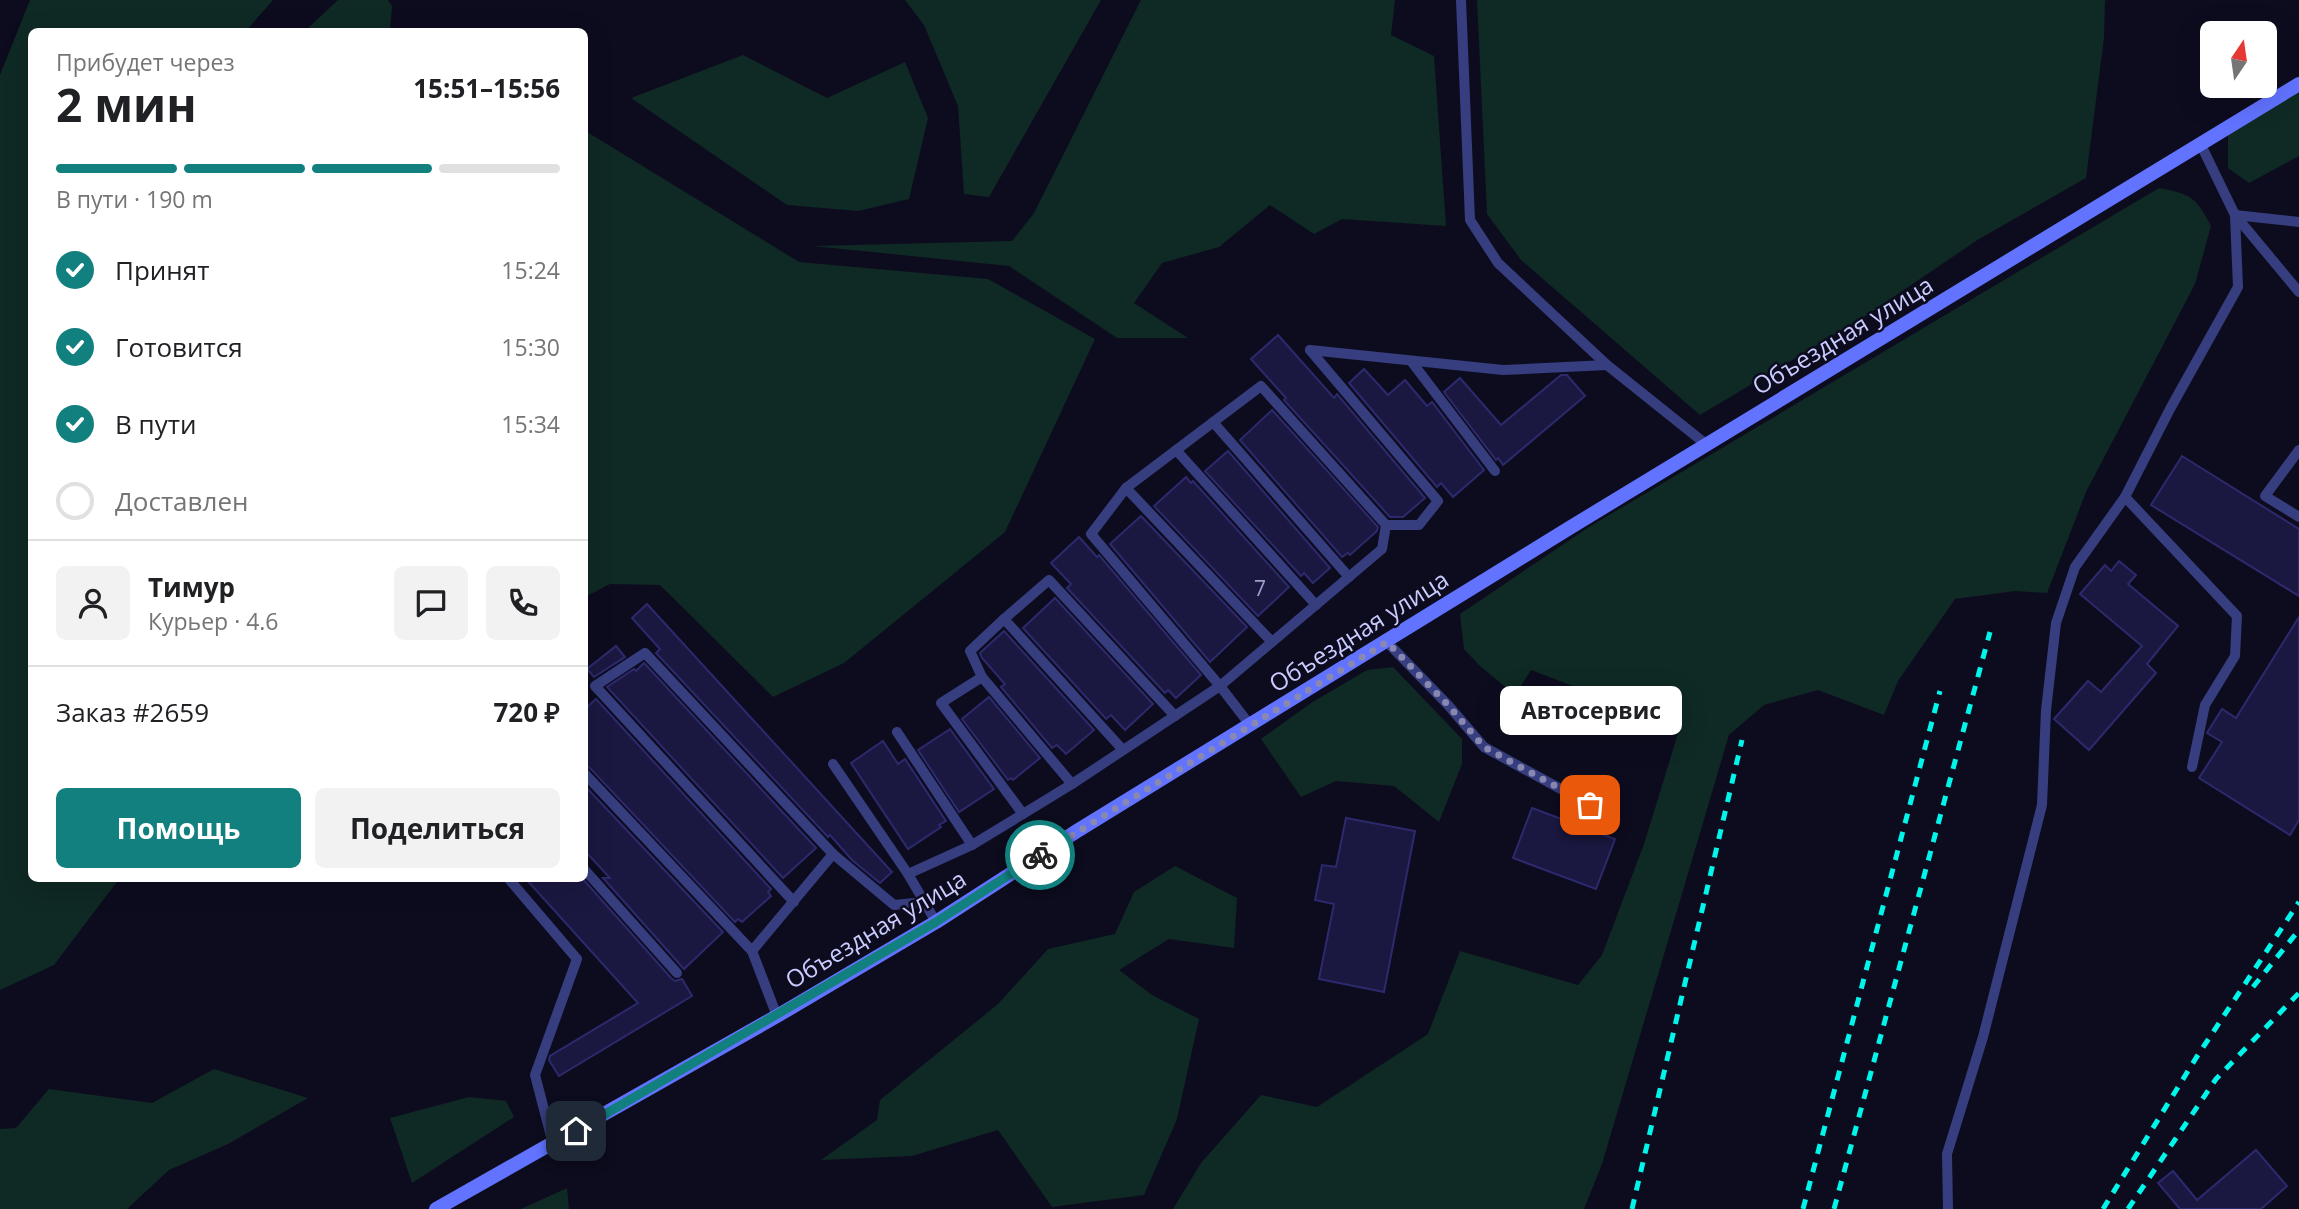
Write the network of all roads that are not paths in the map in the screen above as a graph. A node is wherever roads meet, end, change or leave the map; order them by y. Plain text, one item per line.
1 (1461, 0) edge
2 (2299, 84) edge
3 (2201, 145) junction
4 (2235, 215) junction
5 (2299, 222) edge
6 (2299, 292) edge
7 (1411, 361) junction
8 (1607, 365) junction
9 (1213, 422) junction
10 (1707, 445) junction
11 (1176, 450) junction
12 (2299, 450) edge
13 (1495, 471) dead end
14 (1126, 488) junction
15 (2126, 497) junction
16 (2299, 517) edge
17 (1386, 525) junction
18 (1349, 577) junction
19 (1316, 605) junction
20 (1004, 619) junction
21 (1272, 642) junction
22 (1387, 642) junction
23 (982, 677) junction
24 (595, 686) junction
25 (1220, 686) junction
26 (588, 692) edge
27 (1175, 716) junction
28 (1250, 725) junction
29 (897, 732) dead end
30 (1124, 750) junction
31 (834, 764) dead end
32 (2192, 767) dead end
33 (588, 777) edge
34 (1072, 784) junction
35 (1590, 805) dead end
36 (1023, 814) junction
37 (972, 845) junction
38 (833, 854) junction
39 (588, 873) edge
40 (908, 874) junction
41 (511, 882) edge
42 (794, 902) junction
43 (925, 902) junction
44 (936, 922) junction
45 (752, 951) junction
46 (677, 973) dead end
47 (777, 1016) junction
48 (553, 1144) junction
49 (436, 1209) edge
50 (1948, 1209) edge

1 - 8 lane
2 - 3 main road, Объездная улица
3 - 4 lane
3 - 10 main road, Объездная улица
4 - 5 lane
4 - 6 lane
4 - 15 lane
7 - 8 lane
7 - 13 lane
7 - 17 lane
8 - 10 lane
9 - 11 lane
9 - 17 lane
9 - 18 lane
10 - 22 main road, Объездная улица
11 - 14 lane
11 - 19 lane
12 - 16 lane
14 - 21 lane
14 - 25 lane
15 - 32 lane
15 - 50 lane
17 - 18 lane
18 - 19 lane
19 - 21 lane
20 - 23 lane
20 - 27 lane
20 - 30 lane
21 - 25 lane
22 - 28 main road, Объездная улица
22 - 35 lane
23 - 34 lane
23 - 36 lane
24 - 26 lane
24 - 38 lane
24 - 42 lane
25 - 27 lane
25 - 28 lane
27 - 30 lane
28 - 44 main road, Объездная улица
29 - 37 lane
30 - 34 lane
31 - 40 lane
33 - 45 lane
34 - 36 lane
36 - 37 lane
37 - 40 lane
38 - 42 lane
38 - 43 lane
39 - 46 lane
40 - 43 lane
41 - 48 lane
42 - 45 lane
43 - 44 lane
44 - 47 main road, Объездная улица
45 - 47 lane
47 - 48 main road, Объездная улица
48 - 49 main road, Объездная улица

